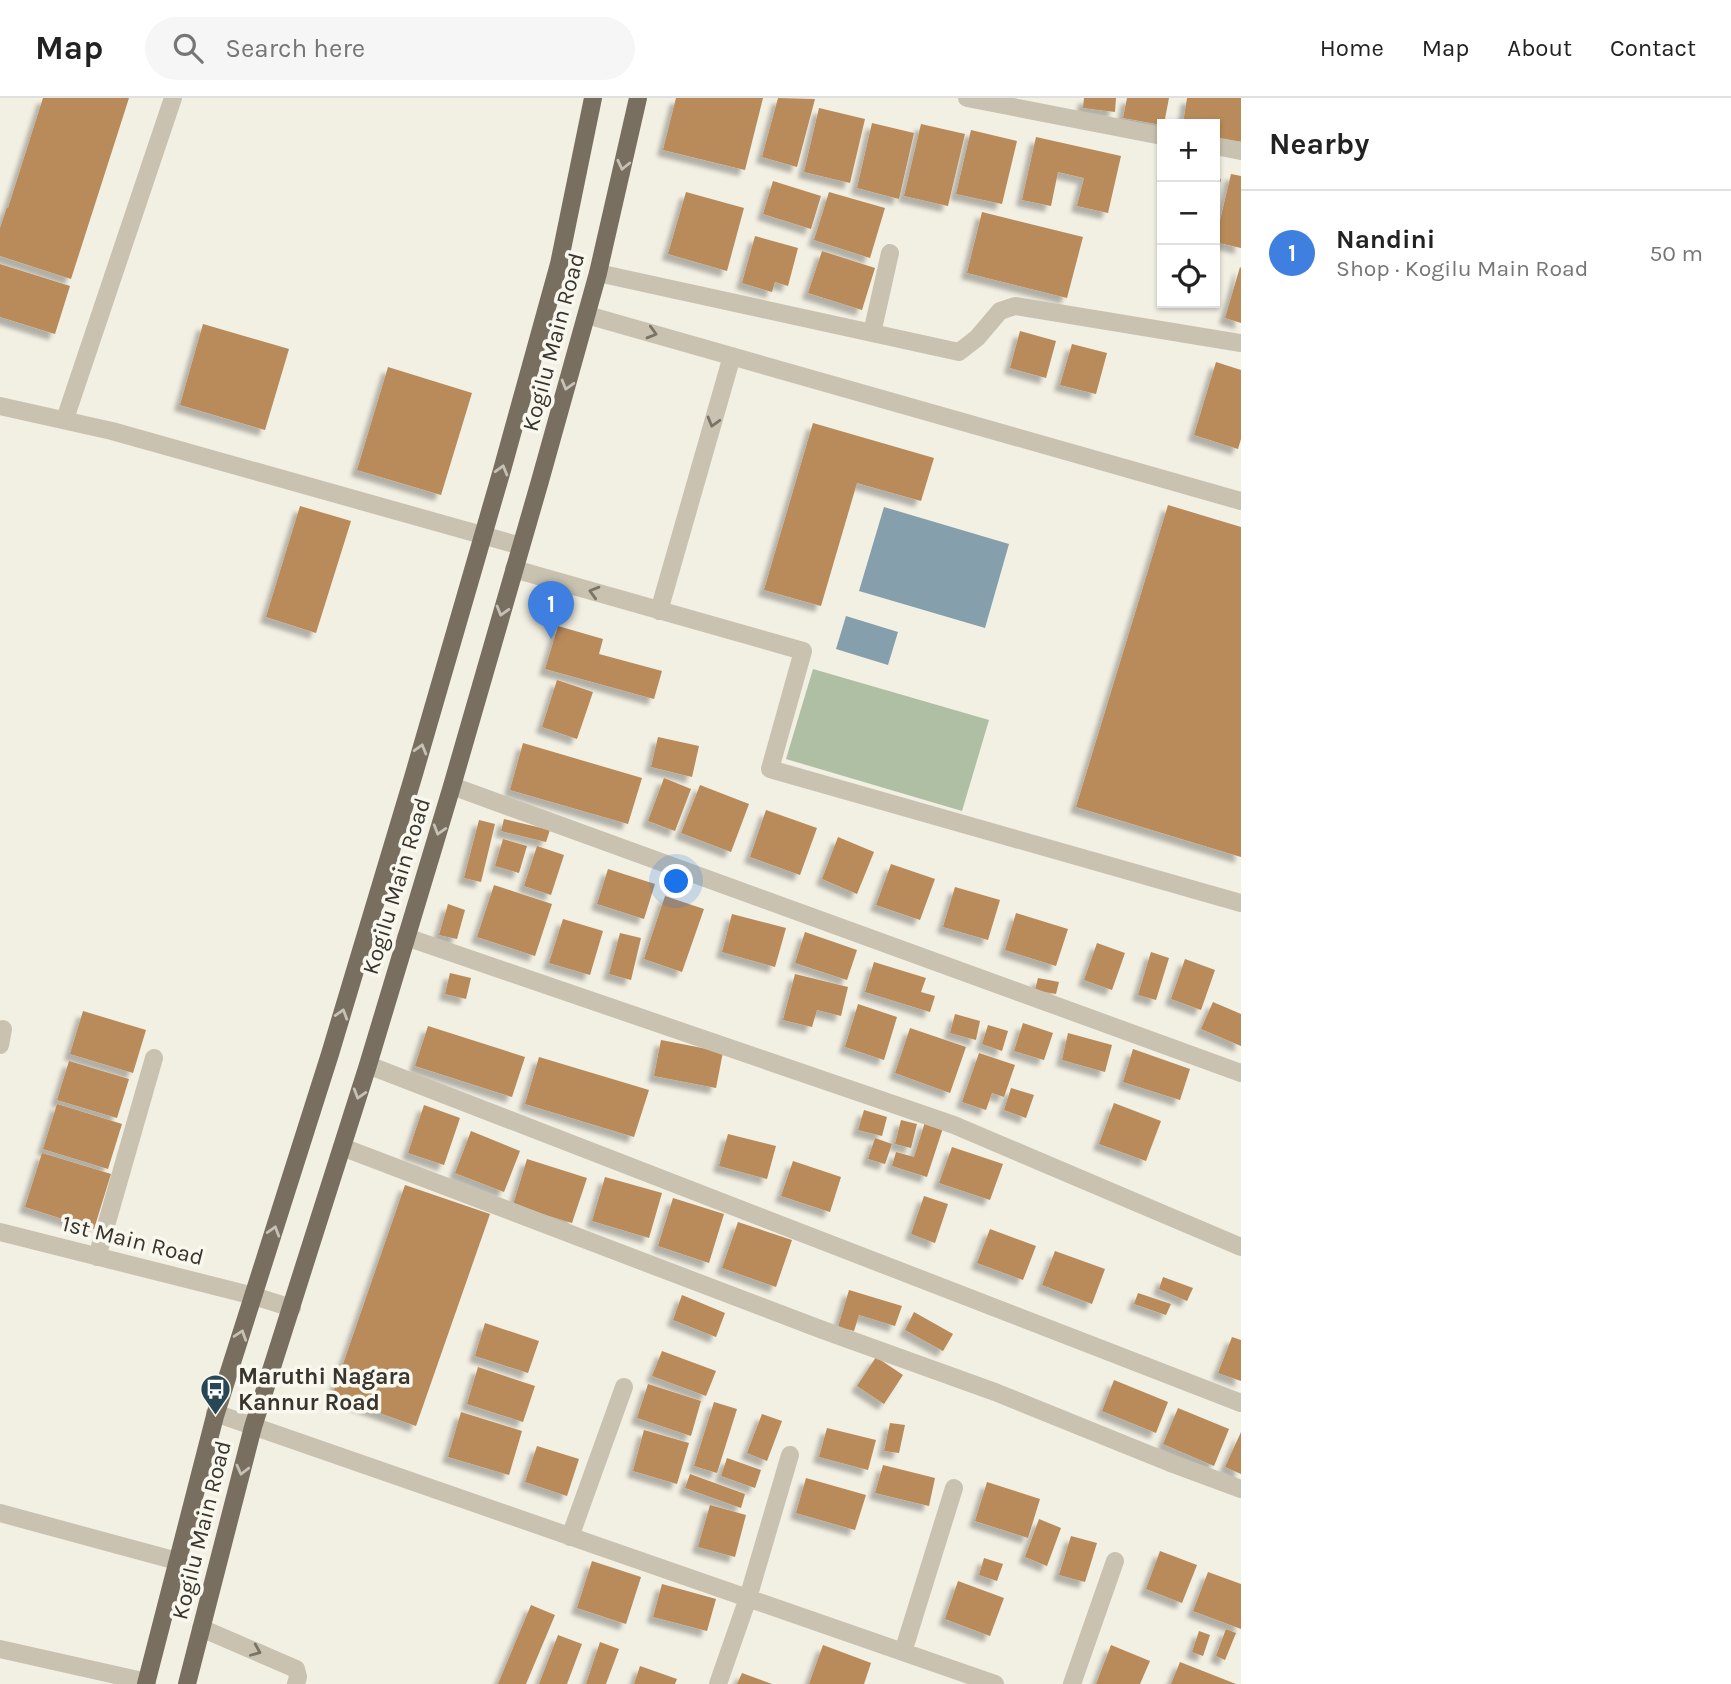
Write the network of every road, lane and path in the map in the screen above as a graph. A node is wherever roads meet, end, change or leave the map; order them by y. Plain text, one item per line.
1 (173, 98) edge
2 (593, 98) edge
3 (638, 98) edge
4 (967, 98) edge
5 (1157, 135) edge
6 (1220, 147) edge
7 (1241, 151) edge
8 (890, 253) dead end
9 (598, 274) junction
10 (587, 314) junction
11 (872, 333) junction
12 (1241, 343) edge
13 (732, 356) junction
14 (0, 406) edge
15 (65, 419) junction
16 (1241, 501) edge
17 (483, 536) junction
18 (521, 546) junction
19 (514, 569) junction
20 (659, 611) junction
21 (452, 786) junction
22 (1241, 903) edge
23 (406, 937) junction
24 (154, 1058) dead end
25 (368, 1065) junction
26 (1241, 1073) edge
27 (342, 1147) junction
28 (0, 1232) edge
29 (1241, 1247) edge
30 (97, 1256) junction
31 (254, 1296) junction
32 (292, 1308) junction
33 (624, 1387) dead end
34 (1241, 1402) edge
35 (215, 1413) junction
36 (253, 1427) junction
37 (790, 1455) dead end
38 (954, 1488) dead end
39 (1241, 1489) edge
40 (0, 1513) edge
41 (570, 1536) junction
42 (177, 1561) junction
43 (1115, 1561) dead end
44 (748, 1598) junction
45 (201, 1628) junction
46 (0, 1649) edge
47 (903, 1652) junction
48 (147, 1683) edge
49 (187, 1684) edge
50 (296, 1684) edge
51 (718, 1684) edge
52 (995, 1684) edge
53 (1072, 1684) edge

1 - 15 street
17 -> 2 main road, Kogilu Main Road
3 -> 9 main road, Kogilu Main Road
4 - 5 street
6 - 7 street
8 - 11 street
9 - 10 main road, Kogilu Main Road
9 - 11 street
10 -> 13 street
10 -> 18 main road, Kogilu Main Road
11 - 12 street
13 - 16 street
13 -> 20 street
14 - 15 street
15 - 17 street
17 - 18 street
31 -> 17 main road, Kogilu Main Road
18 - 19 main road, Kogilu Main Road
20 -> 19 street
19 -> 21 main road, Kogilu Main Road
20 - 22 street
21 -> 23 main road, Kogilu Main Road
21 - 26 street
23 - 25 main road, Kogilu Main Road
23 - 29 street
24 - 30 street
25 -> 27 main road, Kogilu Main Road
25 - 34 street
27 - 32 main road, Kogilu Main Road
27 - 39 street
28 - 30 street, 1st Main Road
30 - 31 street, 1st Main Road
31 - 32 street, 1st Main Road
35 -> 31 main road, Kogilu Main Road
32 - 36 main road, Kogilu Main Road
33 - 41 street
35 - 36 street
35 - 42 main road, Kogilu Main Road
36 - 41 street
36 -> 45 main road, Kogilu Main Road
37 - 44 street
38 - 47 street
40 - 42 street
41 - 44 street
42 - 48 main road, Kogilu Main Road
43 - 53 street
44 - 47 street
44 - 51 street
45 - 49 main road, Kogilu Main Road
45 -> 50 street
46 - 48 street
47 - 52 street

